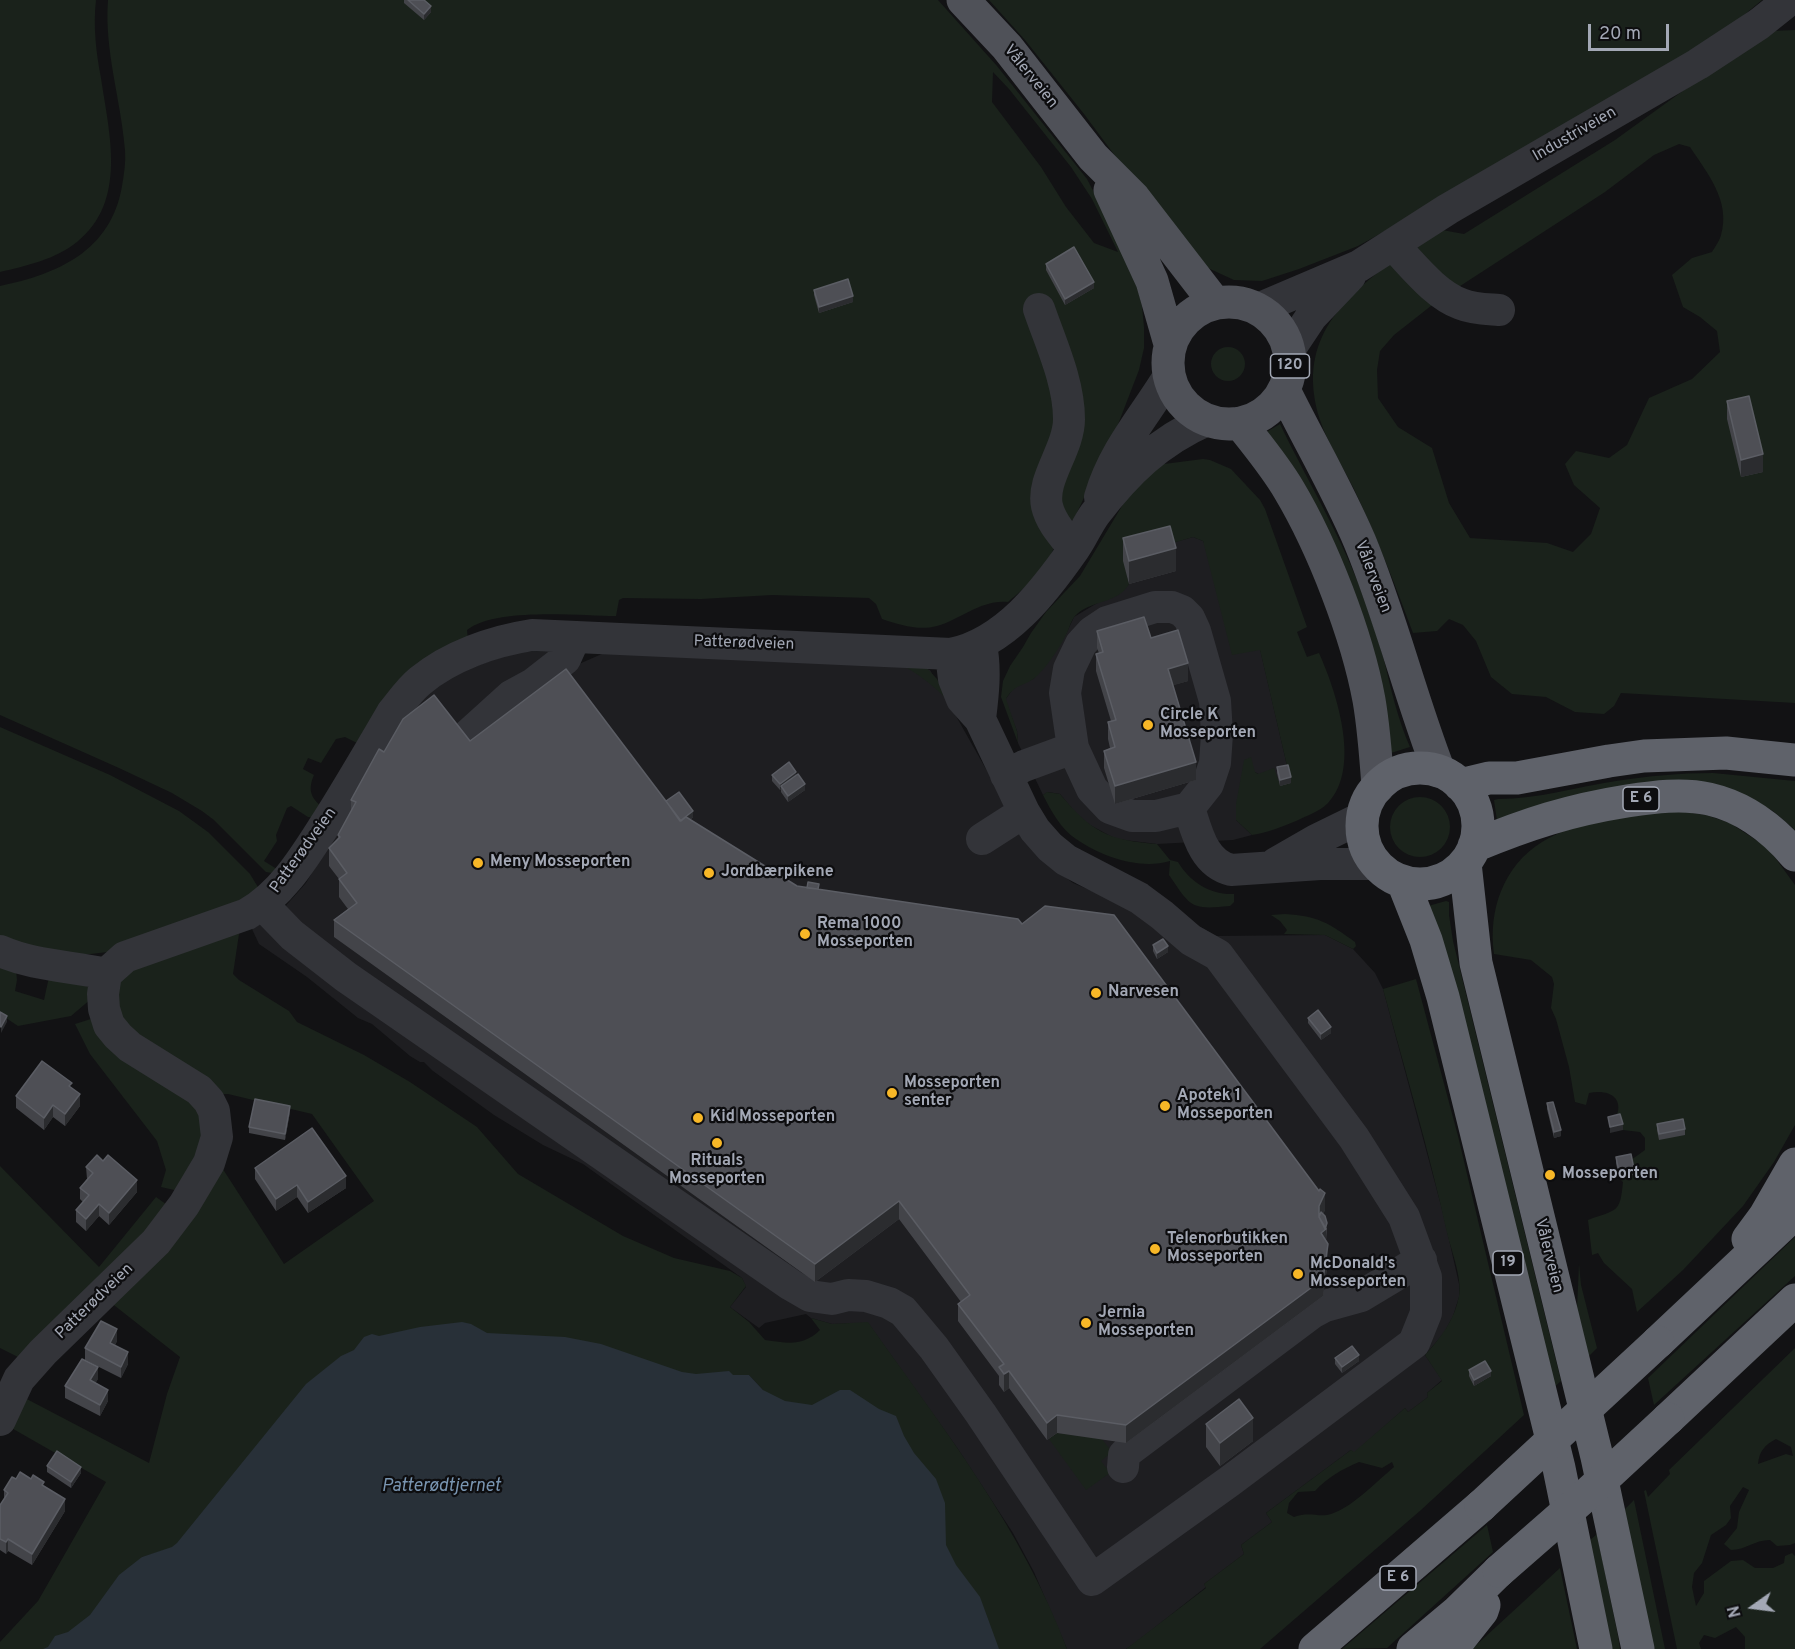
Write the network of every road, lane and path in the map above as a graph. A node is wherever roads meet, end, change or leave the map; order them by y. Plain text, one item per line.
1 (963, 0) edge
2 (1789, 0) edge
3 (1795, 5) edge
4 (1093, 157) junction
5 (1392, 245) junction
6 (1359, 266) junction
7 (1215, 303) junction
8 (1039, 309) dead end
9 (1258, 309) junction
10 (1499, 310) dead end
11 (1170, 344) junction
12 (1289, 350) junction
13 (1169, 376) junction
14 (1284, 390) junction
15 (1207, 420) junction
16 (1240, 423) junction
17 (1094, 515) junction
18 (1074, 549) junction
19 (543, 636) junction
20 (575, 637) junction
21 (981, 645) junction
22 (951, 654) junction
23 (512, 696) junction
24 (980, 719) junction
25 (1073, 748) junction
26 (1795, 760) edge
27 (1006, 775) junction
28 (1450, 778) junction
29 (1378, 787) junction
30 (424, 790) edge
31 (1189, 808) junction
32 (1024, 812) junction
33 (1363, 818) junction
34 (982, 839) dead end
35 (1470, 854) junction
36 (1795, 855) edge
37 (1270, 866) junction
38 (1390, 873) junction
39 (263, 905) junction
40 (0, 951) edge
41 (106, 974) junction
42 (1795, 1164) edge
43 (1795, 1213) edge
44 (1421, 1260) junction
45 (1795, 1300) edge
46 (1701, 1303) junction
47 (0, 1420) edge
48 (1123, 1467) dead end
49 (1499, 1571) junction
50 (1315, 1649) edge
51 (1413, 1649) edge
52 (1452, 1649) edge
53 (1596, 1649) edge
54 (1638, 1649) edge

1 - 4 main road, Vålerveien / 120
2 - 3 street
2 - 5 street, Industriveien
4 - 7 main road, Vålerveien / 120
4 - 11 main road, Vålerveien / 120
5 - 6 street, Industriveien
5 - 10 street
6 - 9 street, Industriveien
6 - 12 street, Industriveien
7 - 9 main road, 120
7 - 11 main road, 120
8 - 18 street
9 - 12 main road, 120
11 - 13 main road, 120
12 - 14 main road, 120
13 - 15 main road, 120
13 - 17 street, Patterødveien
14 - 16 main road, 120
14 - 28 main road, Vålerveien / 120
15 - 16 main road, 120
15 - 17 street, Patterødveien
16 - 29 main road
17 - 18 street, Patterødveien
18 - 21 street, Patterødveien
19 - 20 street, Patterødveien
19 - 23 street
19 - 39 street, Patterødveien
20 - 22 street, Patterødveien
20 - 23 street
21 - 22 street, Patterødveien
21 - 24 street
22 - 24 street
23 - 30 street
24 - 27 street
25 - 27 street
25 - 31 street
25 - 31 street
26 - 28 highway
27 - 32 street
28 - 29 highway
28 - 35 highway, 19
29 - 33 highway
31 - 37 street
32 - 34 street
32 - 44 street
33 - 37 street
33 - 38 highway, 19
35 - 36 highway, E 6
35 - 38 highway
35 - 54 highway, Vålerveien / 19
37 - 38 street
38 - 53 highway, 19
39 - 41 street, Patterødveien
39 - 44 street
40 - 41 street
41 - 47 street, Patterødveien
42 - 46 highway, E 6
43 - 46 highway, E 6
44 - 48 street
45 - 49 highway, bridge
46 - 50 highway, E 6, bridge
49 - 51 highway
49 - 52 highway

